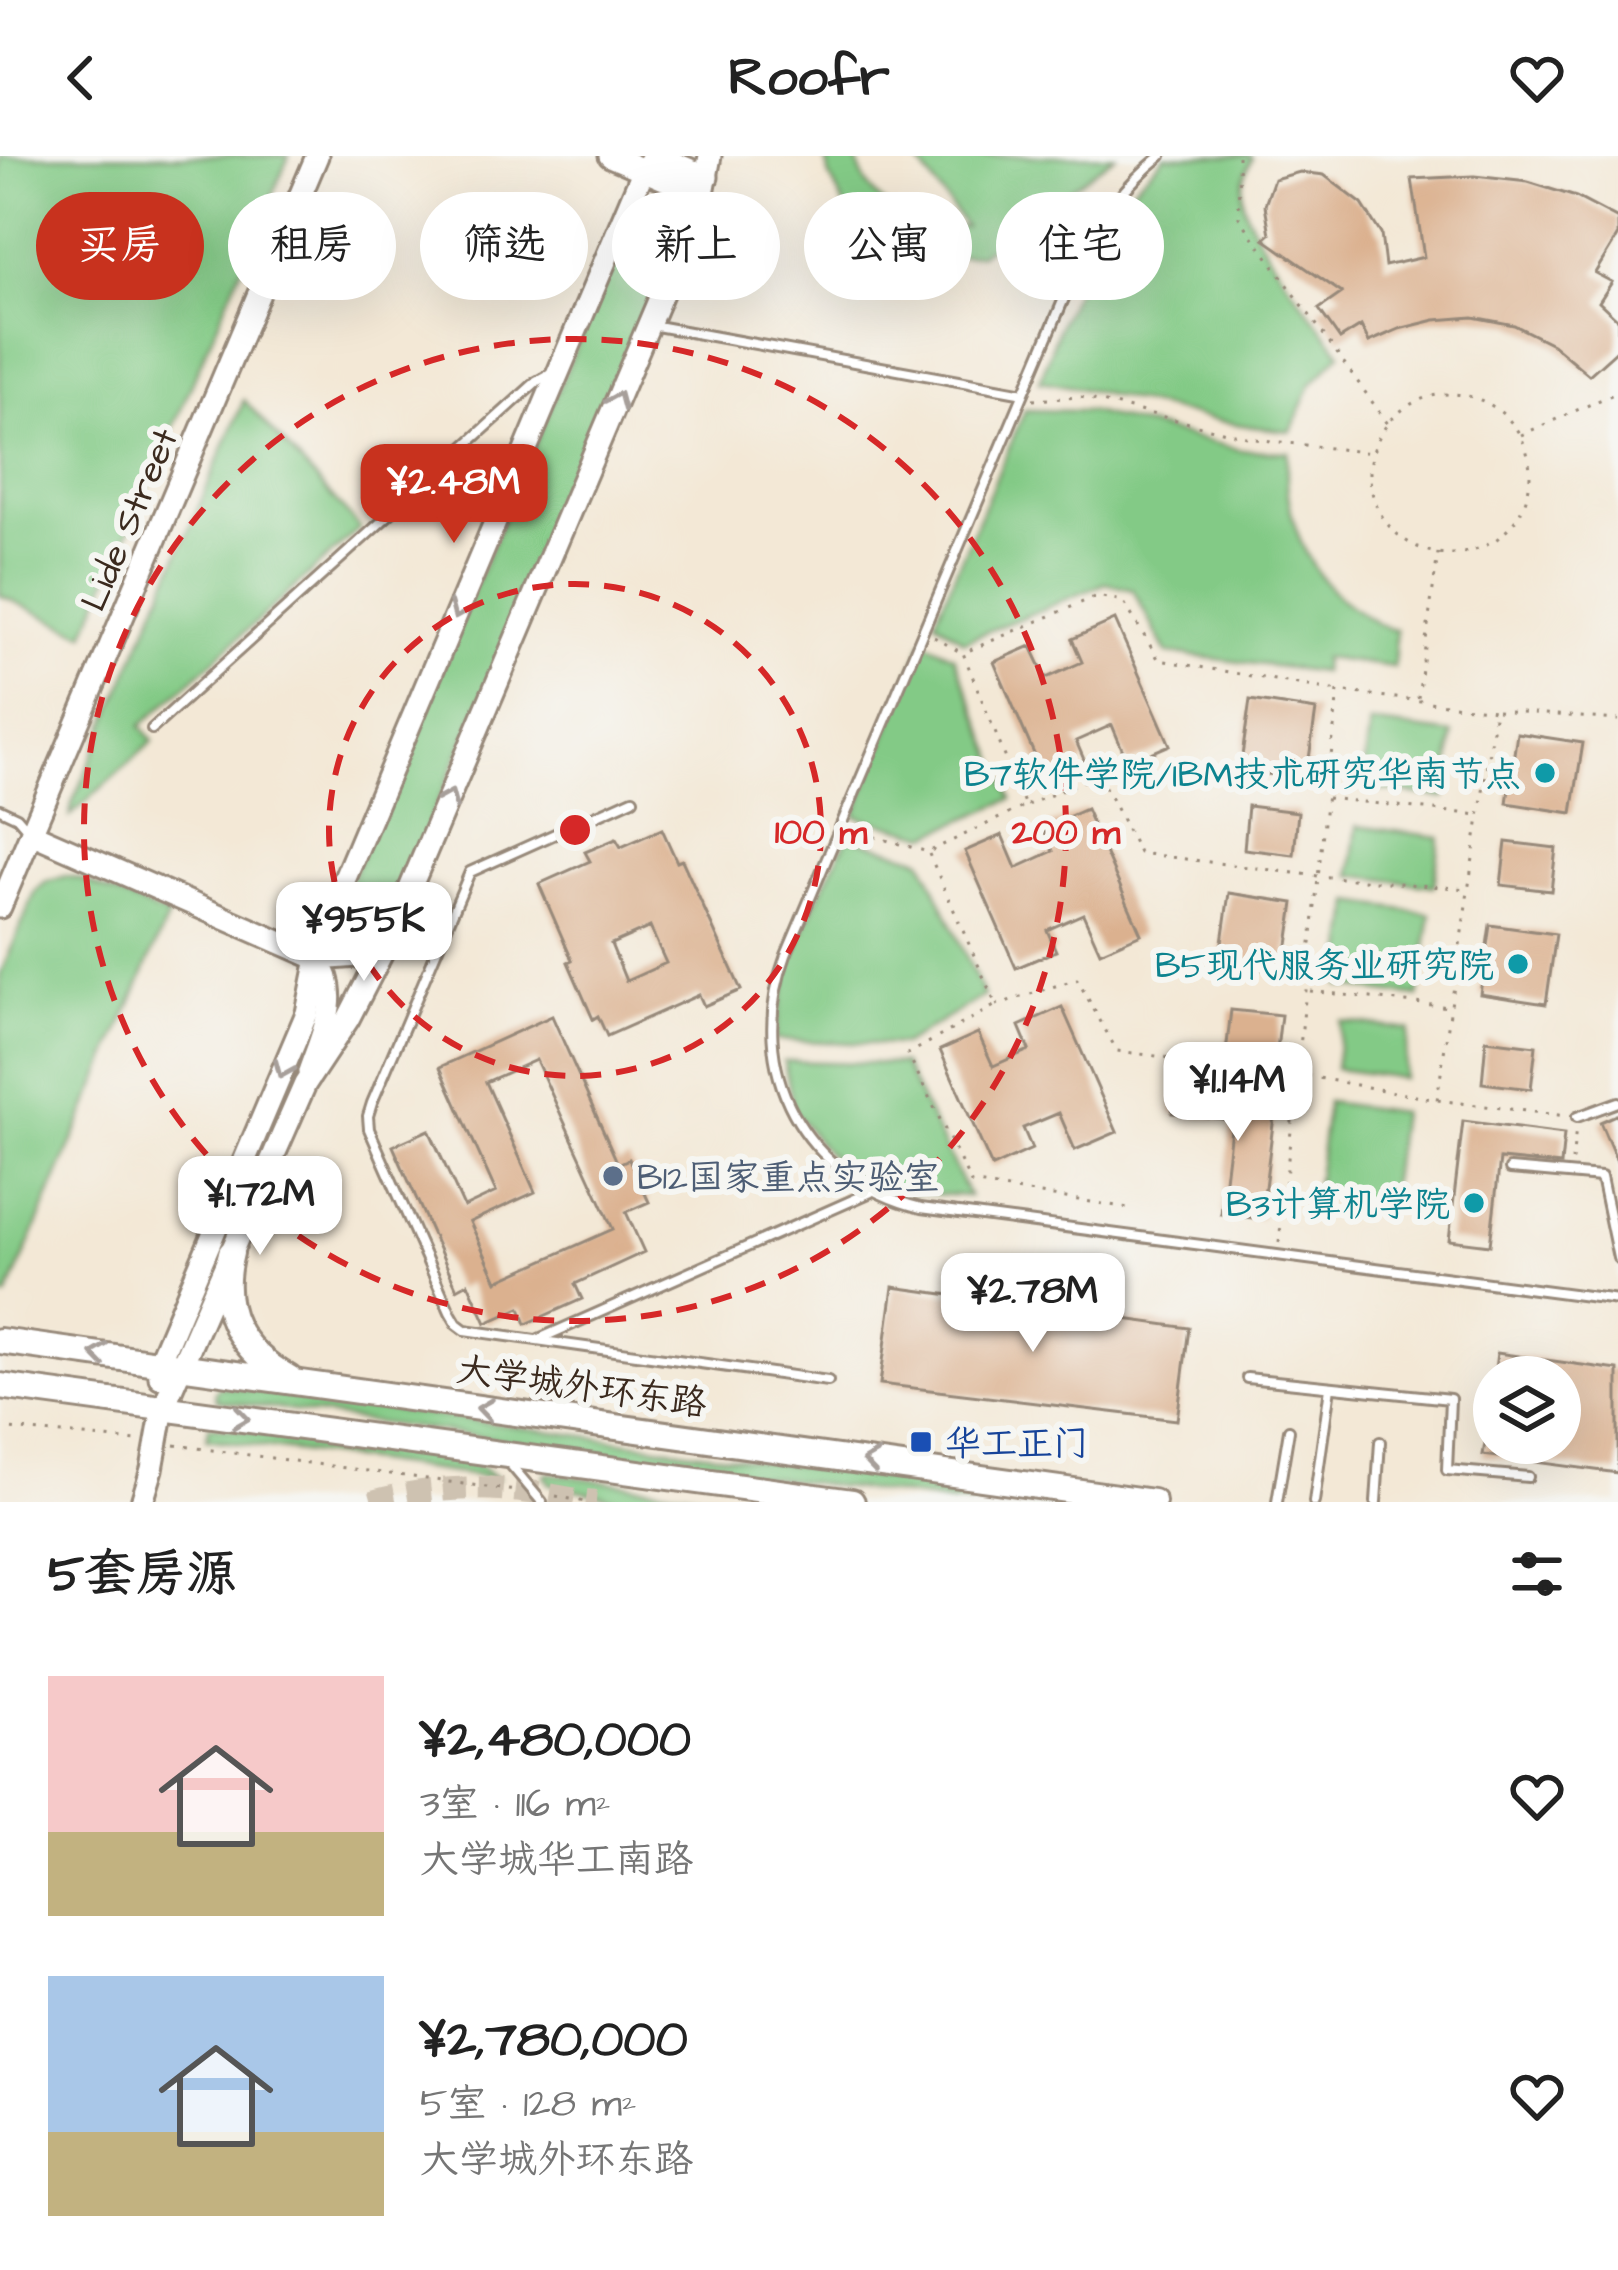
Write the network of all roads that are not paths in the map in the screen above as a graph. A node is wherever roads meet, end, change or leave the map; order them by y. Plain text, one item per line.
1 (317, 156) edge
2 (610, 156) edge
3 (1161, 156) edge
4 (652, 161) edge
5 (706, 176) edge
6 (649, 325) junction
7 (559, 371) junction
8 (1025, 396) junction
9 (152, 729) dead end
10 (633, 799) dead end
11 (0, 809) edge
12 (31, 833) junction
13 (0, 907) edge
14 (388, 942) junction
15 (318, 959) junction
16 (304, 1084) junction
17 (1618, 1102) edge
18 (1577, 1117) road end
19 (1510, 1169) dead end
20 (872, 1191) junction
21 (231, 1253) junction
22 (1618, 1258) edge
23 (1618, 1300) edge
24 (0, 1341) edge
25 (535, 1341) junction
26 (170, 1364) junction
27 (1246, 1378) dead end
28 (828, 1381) dead end
29 (302, 1384) junction
30 (0, 1386) edge
31 (1330, 1387) junction
32 (163, 1408) junction
33 (1289, 1430) dead end
34 (1380, 1442) dead end
35 (501, 1454) junction
36 (1528, 1477) dead end
37 (742, 1495) edge
38 (142, 1502) edge
39 (542, 1502) edge
40 (852, 1502) edge
41 (1153, 1502) edge
42 (1277, 1502) edge
43 (1314, 1502) edge
44 (1376, 1502) edge

1 - 12 main road, Lide Street
2 - 4 main road
3 - 8 lane
4 - 5 main road
4 - 7 main road
5 - 6 main road
6 - 8 lane
14 -> 6 main road
7 - 9 lane
7 -> 15 main road
8 - 20 lane
10 - 25 lane
11 - 12 lane
12 - 13 main road, Lide Street
12 - 15 main road
14 - 15 main road
14 - 16 main road
15 - 16 main road
15 -> 26 main road
16 - 21 main road
17 - 18 lane
19 - 22 lane
20 - 23 lane
20 - 25 lane
21 - 26 main road
21 - 29 main road
26 -> 24 main road, 大学城外环东路
25 - 28 lane
26 - 29 main road, 大学城外环东路
26 - 32 main road
27 - 31 lane
41 -> 29 main road, 大学城外环东路
30 - 32 main road
31 - 36 lane
31 - 43 lane
32 -> 35 main road
32 - 38 main road
33 - 42 lane
34 - 44 lane
35 - 37 main road
35 - 39 lane
37 - 40 main road

